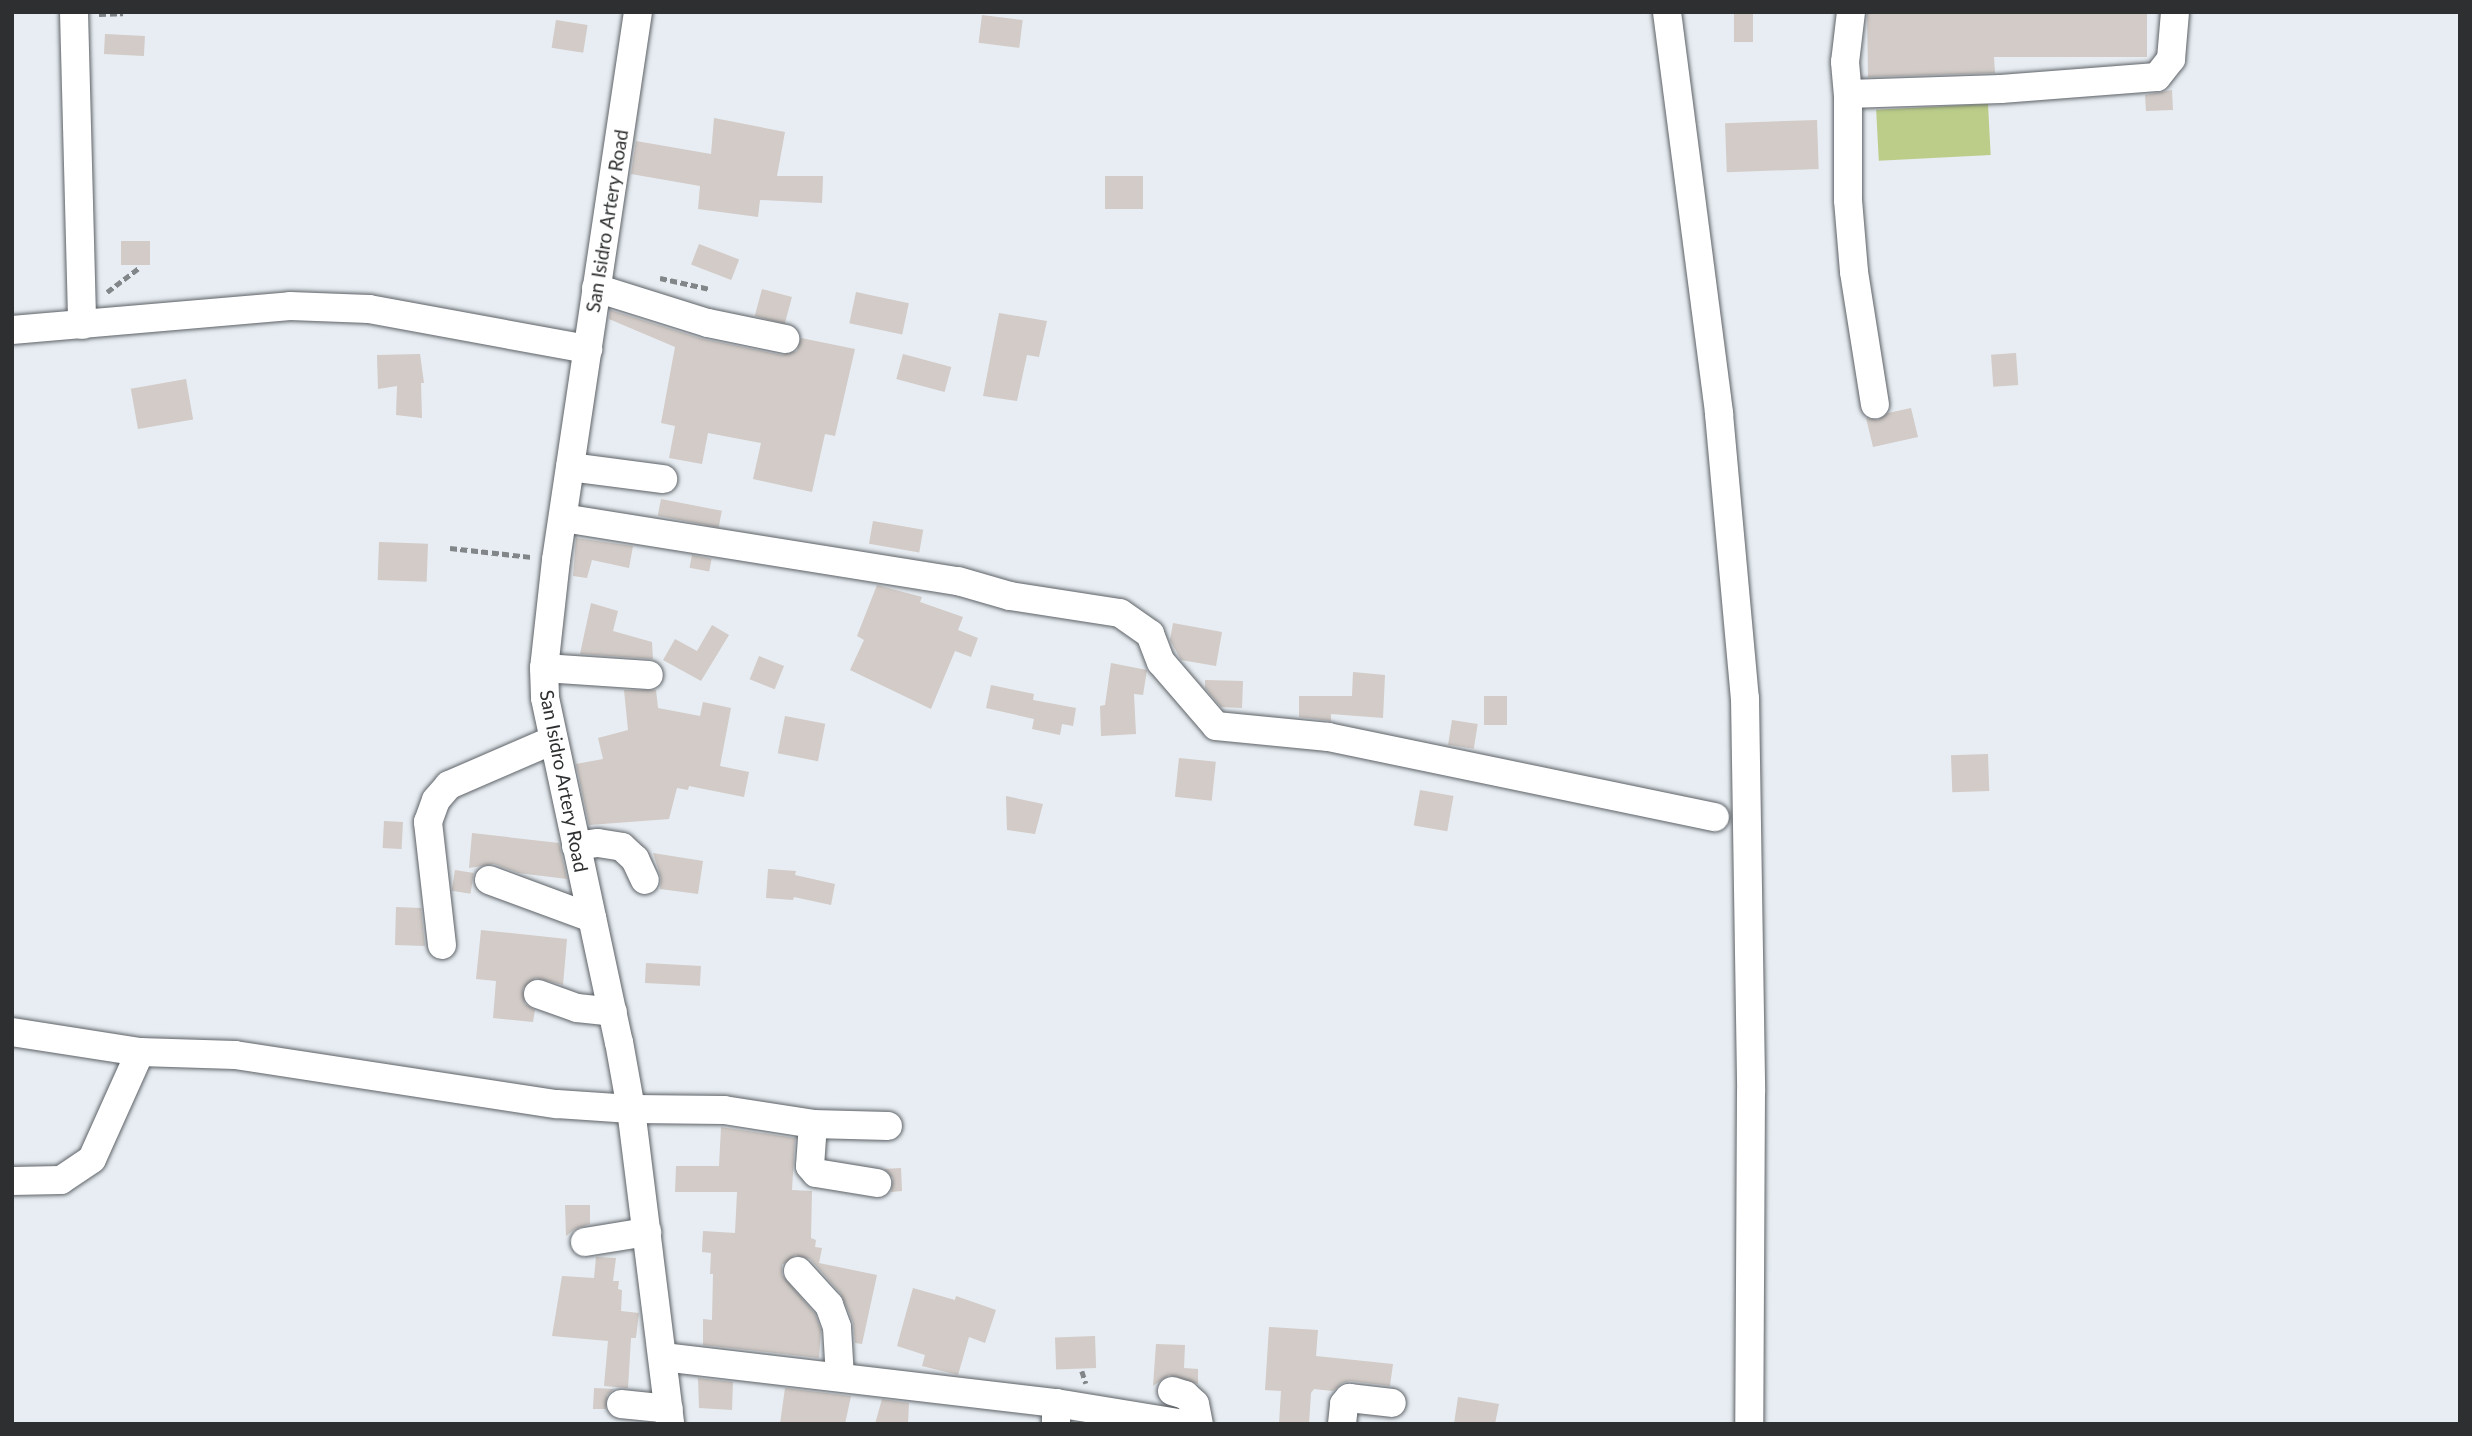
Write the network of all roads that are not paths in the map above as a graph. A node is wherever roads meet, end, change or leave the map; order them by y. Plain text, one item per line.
1 (74, 12) edge
2 (638, 12) edge
3 (1667, 12) edge
4 (1851, 12) edge
5 (2175, 12) edge
6 (1848, 94) junction
7 (596, 288) junction
8 (82, 325) junction
9 (12, 330) edge
10 (785, 339) dead end
11 (588, 349) junction
12 (1875, 404) dead end
13 (570, 467) junction
14 (663, 479) dead end
15 (563, 518) junction
16 (544, 668) junction
17 (649, 675) dead end
18 (553, 740) junction
19 (1715, 817) dead end
20 (576, 846) junction
21 (489, 880) dead end
22 (645, 880) dead end
23 (592, 918) junction
24 (442, 945) dead end
25 (538, 994) dead end
26 (613, 1012) junction
27 (12, 1032) edge
28 (140, 1052) junction
29 (631, 1110) junction
30 (813, 1124) junction
31 (888, 1126) dead end
32 (12, 1181) edge
33 (877, 1183) dead end
34 (647, 1232) junction
35 (585, 1242) dead end
36 (798, 1271) dead end
37 (663, 1357) junction
38 (841, 1377) junction
39 (1172, 1391) dead end
40 (1392, 1403) dead end
41 (621, 1404) dead end
42 (1056, 1414) edge
43 (670, 1416) edge
44 (1184, 1424) edge
45 (1199, 1424) edge
46 (1342, 1424) edge
47 (1749, 1424) edge

1 - 8 street
2 - 7 street, San Isidro Artery Road
3 - 47 street
4 - 6 street
5 - 6 street
6 - 12 street
7 - 10 street
7 - 11 street, San Isidro Artery Road
8 - 9 street
8 - 11 street
11 - 13 street, San Isidro Artery Road
13 - 14 street
13 - 15 street, San Isidro Artery Road
15 - 16 street, San Isidro Artery Road
15 - 19 street
16 - 17 street
16 - 18 street, San Isidro Artery Road
18 - 20 street, San Isidro Artery Road
18 - 24 street
20 - 22 street
20 - 23 street, San Isidro Artery Road
21 - 23 street
23 - 26 street, San Isidro Artery Road
25 - 26 street
26 - 29 street, San Isidro Artery Road
27 - 28 street
28 - 29 street
28 - 32 street
29 - 30 street
29 - 34 street, San Isidro Artery Road
30 - 31 street
30 - 33 street
34 - 35 street
34 - 37 street, San Isidro Artery Road
36 - 38 street
37 - 38 street
37 - 43 street, San Isidro Artery Road
38 - 42 street
39 - 45 street
40 - 46 street
41 - 43 street
42 - 44 street

